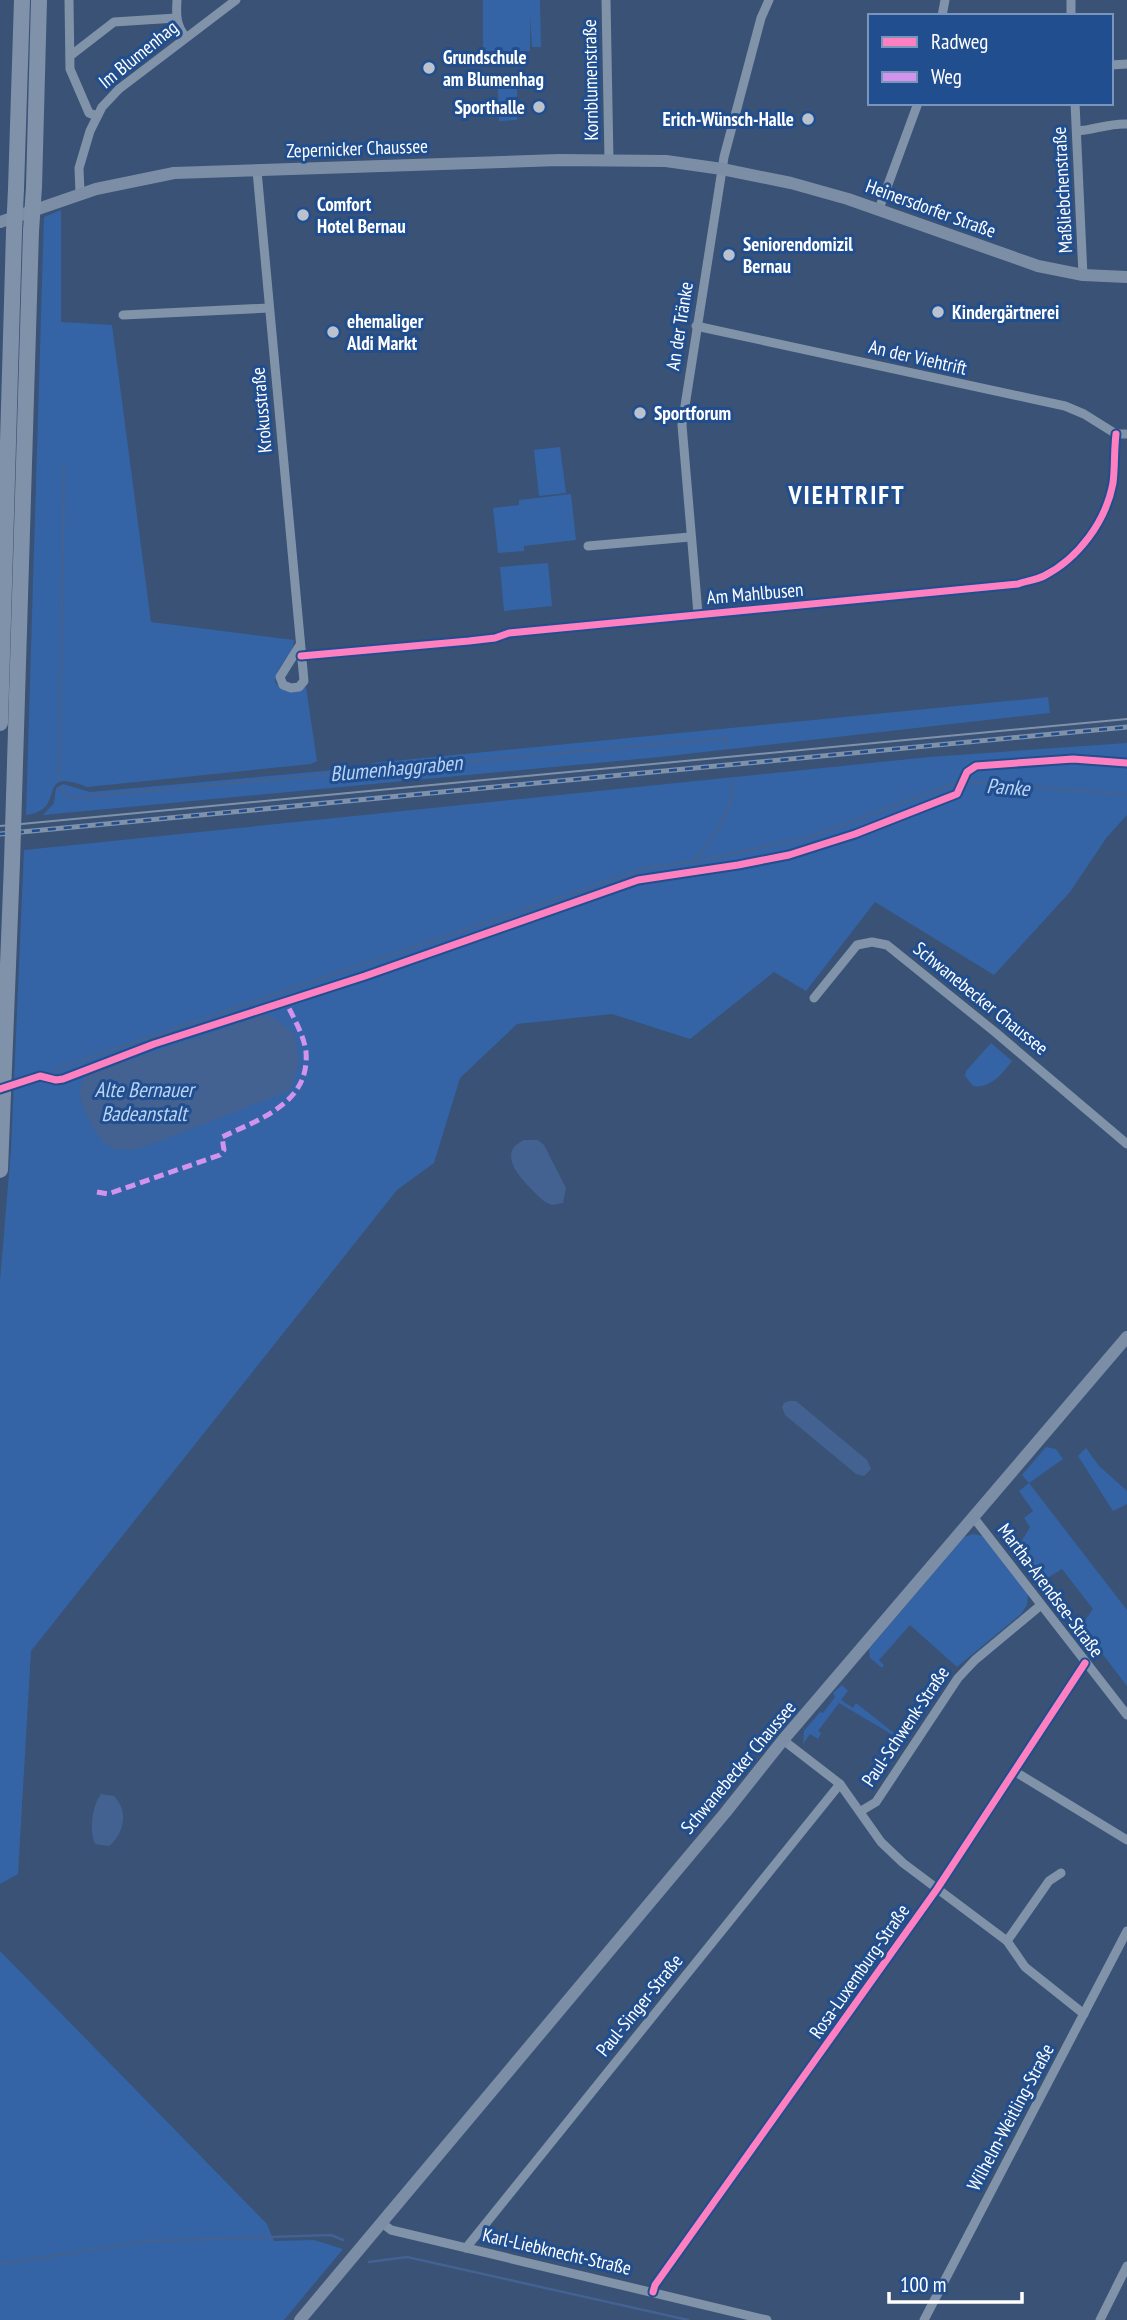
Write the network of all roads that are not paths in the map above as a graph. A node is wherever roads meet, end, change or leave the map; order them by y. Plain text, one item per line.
1 (22, 0) edge
2 (39, 0) edge
3 (69, 0) edge
4 (177, 0) edge
5 (236, 0) edge
6 (606, 0) edge
7 (769, 0) edge
8 (176, 18) junction
9 (187, 37) junction
10 (70, 56) junction
11 (917, 105) edge
12 (1075, 105) edge
13 (97, 116) junction
14 (1127, 124) edge
15 (1077, 131) junction
16 (609, 160) junction
17 (722, 169) junction
18 (257, 171) junction
19 (80, 193) junction
20 (879, 209) junction
21 (0, 222) edge
22 (1083, 275) junction
23 (1127, 277) edge
24 (269, 308) junction
25 (123, 315) dead end
26 (696, 327) junction
27 (1116, 434) junction
28 (1127, 434) edge
29 (690, 537) junction
30 (588, 546) dead end
31 (698, 614) junction
32 (300, 645) junction
33 (301, 656) junction
34 (0, 723) edge
35 (814, 998) dead end
36 (1127, 1144) edge
37 (0, 1170) edge
38 (1127, 1337) edge
39 (974, 1518) junction
40 (1041, 1605) junction
41 (1085, 1663) junction
42 (1127, 1715) edge
43 (783, 1740) junction
44 (1014, 1771) junction
45 (840, 1784) junction
46 (861, 1811) junction
47 (1127, 1840) edge
48 (1061, 1873) dead end
49 (937, 1889) junction
50 (1127, 1931) edge
51 (1007, 1941) junction
52 (1084, 2014) junction
53 (377, 2228) junction
54 (466, 2248) junction
55 (1127, 2266) edge
56 (653, 2292) junction
57 (300, 2320) edge
58 (766, 2320) edge
59 (925, 2320) edge
60 (1100, 2320) edge

1 - 34 highway, bridge
2 - 37 highway, bridge
3 - 10 street
4 - 8 street
5 - 9 street, Im Blumenhag
6 - 16 street, Kornblumenstraße
7 - 17 street, An der Tränke
8 - 9 street
8 - 10 street, Im Blumenhag
9 - 13 street, Im Blumenhag
10 - 13 street
11 - 20 street
12 - 15 street, Maßliebchenstraße
13 - 19 street, Im Blumenhag
14 - 15 street
15 - 22 street, Maßliebchenstraße
16 - 17 main road, Zepernicker Chaussee
16 - 18 main road, Zepernicker Chaussee
17 - 20 main road, Heinersdorfer Straße
17 - 26 street, An der Tränke
18 - 19 main road, Zepernicker Chaussee
18 - 24 street, Krokusstraße
19 - 21 main road, Zepernicker Chaussee
20 - 22 main road, Heinersdorfer Straße
22 - 23 main road, Heinersdorfer Straße
24 - 25 street
24 - 32 street, Krokusstraße
26 - 27 street, An der Viehtrift
26 - 29 street, An der Tränke
27 - 28 street
27 - 31 street, Am Mahlbusen
29 - 30 street
29 - 31 street, An der Tränke
31 - 33 street, Am Mahlbusen
32 - 33 street, Krokusstraße
32 - 33 street, Krokusstraße
35 - 36 street, Schwanebecker Chaussee
38 - 39 main road, Schwanebecker Chaussee
39 - 40 street, Martha-Arendsee-Straße
39 - 43 main road, Schwanebecker Chaussee
40 - 41 street, Martha-Arendsee-Straße
40 - 46 street, Paul-Schwenk-Straße
41 - 42 street, Martha-Arendsee-Straße
41 - 44 street, Rosa-Luxemburg-Straße
43 - 45 street
43 - 53 main road, Schwanebecker Chaussee
44 - 47 street
44 - 49 street, Rosa-Luxemburg-Straße
45 - 46 street
45 - 54 street, Paul-Singer-Straße
46 - 49 street
48 - 51 street
49 - 51 street
49 - 56 street, Rosa-Luxemburg-Straße
50 - 52 street, Wilhelm-Weitling-Straße
51 - 52 street
52 - 59 street, Wilhelm-Weitling-Straße
53 - 54 street, Karl-Liebknecht-Straße
53 - 57 main road, Schwanebecker Chaussee
54 - 56 street, Karl-Liebknecht-Straße
55 - 60 street
56 - 58 street, Karl-Liebknecht-Straße

